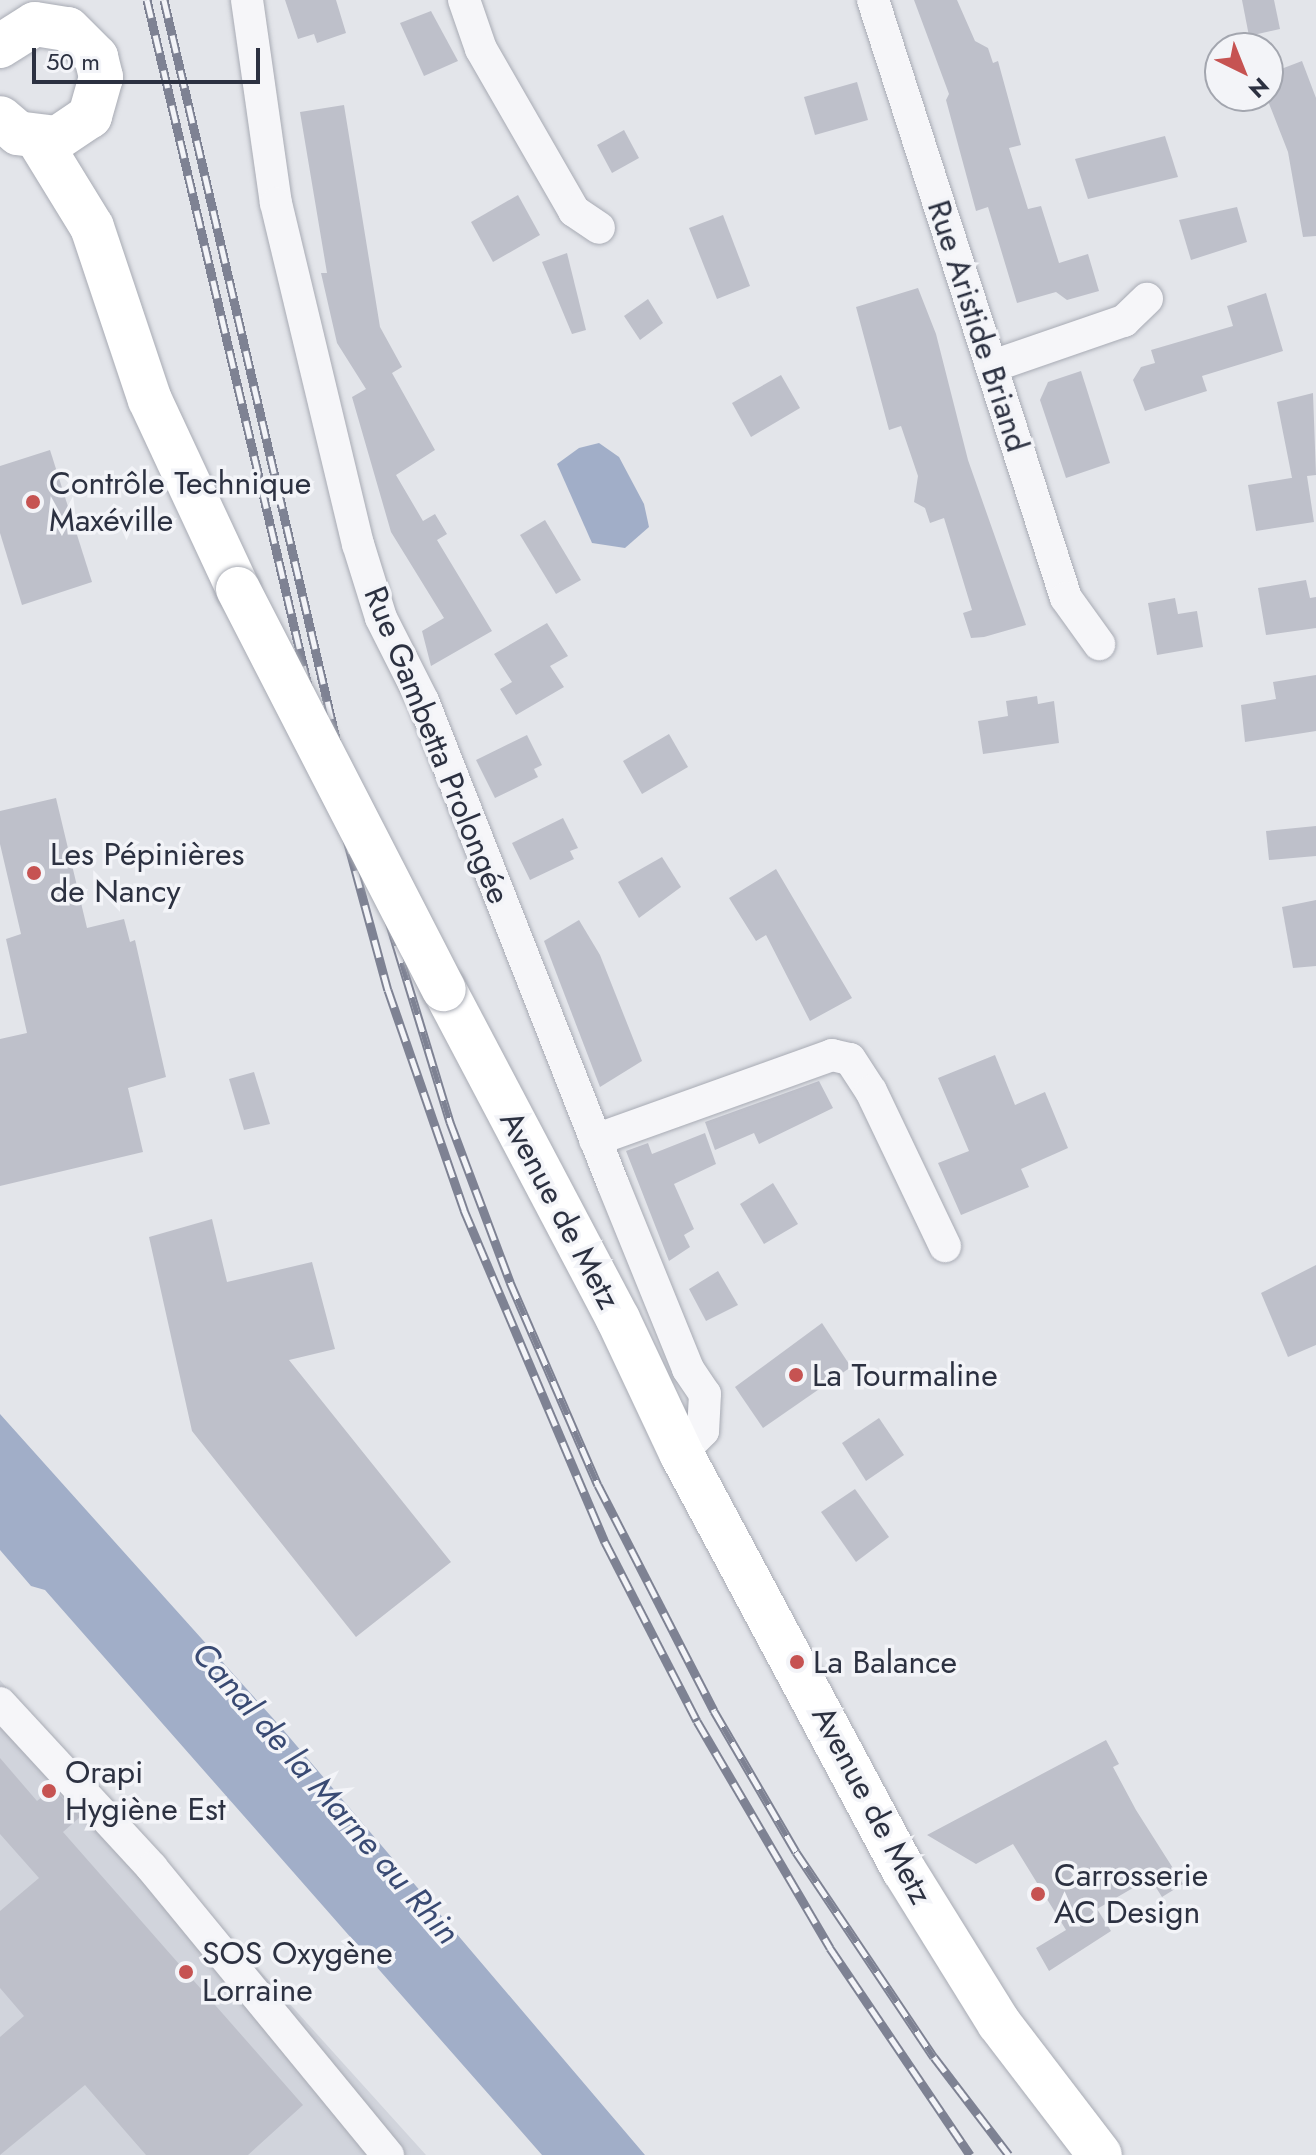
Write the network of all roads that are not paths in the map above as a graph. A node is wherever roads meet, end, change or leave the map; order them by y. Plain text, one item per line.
1 (247, 0) edge
2 (464, 0) edge
3 (873, 0) edge
4 (66, 14) edge
5 (15, 25) edge
6 (90, 116) junction
7 (0, 118) edge
8 (38, 139) junction
9 (92, 227) junction
10 (599, 228) dead end
11 (1147, 299) dead end
12 (993, 366) junction
13 (1099, 644) dead end
14 (595, 1140) junction
15 (945, 1246) dead end
16 (681, 1453) junction
17 (0, 1703) edge
18 (388, 2155) edge
19 (1100, 2155) edge

1 - 14 street, Rue Gambetta Prolongée
2 - 10 street
3 - 12 street, Rue Aristide Briand
4 - 5 main road
4 - 6 main road, Avenue de Metz
6 - 8 main road
6 - 9 main road, Avenue de Metz
7 - 8 main road
8 - 9 main road, Avenue de Metz
9 - 16 main road, Avenue de Metz, bridge
11 - 12 street
12 - 13 street, Rue Aristide Briand
14 - 15 street
14 - 16 street, Rue Gambetta Prolongée
16 - 19 main road, Avenue de Metz
17 - 18 street

